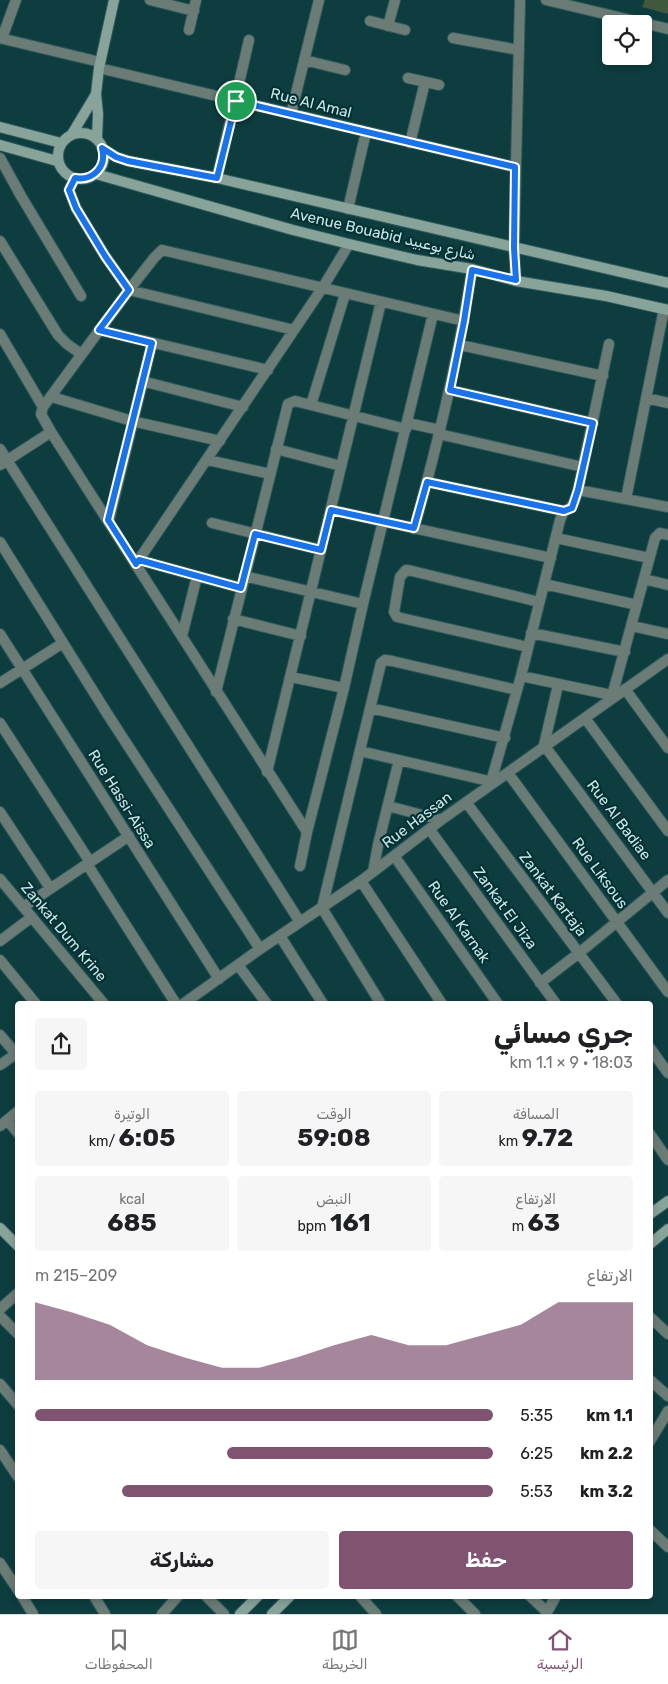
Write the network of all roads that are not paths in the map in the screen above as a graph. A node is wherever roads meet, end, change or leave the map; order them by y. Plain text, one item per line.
1 (16, 0) edge
2 (114, 0) edge
3 (150, 0) edge
4 (196, 0) edge
5 (319, 0) edge
6 (394, 0) edge
7 (520, 0) edge
8 (546, 0) edge
9 (194, 11) junction
10 (370, 21) dead end
11 (388, 26) junction
12 (668, 29) edge
13 (189, 30) dead end
14 (405, 30) dead end
15 (1, 38) edge
16 (454, 38) dead end
17 (250, 40) dead end
18 (519, 50) junction
19 (304, 60) junction
20 (99, 65) junction
21 (345, 70) dead end
22 (408, 78) dead end
23 (425, 82) junction
24 (439, 85) dead end
25 (96, 94) junction
26 (236, 101) junction
27 (291, 114) junction
28 (0, 126) edge
29 (366, 132) junction
30 (72, 134) junction
31 (61, 143) junction
32 (100, 143) junction
33 (410, 143) junction
34 (0, 145) edge
35 (0, 158) edge
36 (57, 161) junction
37 (515, 167) junction
38 (96, 174) junction
39 (75, 178) junction
40 (217, 178) junction
41 (348, 209) junction
42 (0, 241) edge
43 (349, 244) junction
44 (514, 248) junction
45 (472, 270) junction
46 (516, 280) junction
47 (668, 283) edge
48 (323, 287) junction
49 (129, 290) junction
50 (345, 294) junction
51 (81, 296) dead end
52 (381, 302) junction
53 (666, 310) edge
54 (433, 314) junction
55 (464, 321) junction
56 (99, 330) junction
57 (294, 330) junction
58 (0, 334) edge
59 (152, 343) junction
60 (609, 344) dead end
61 (460, 345) junction
62 (81, 354) junction
63 (268, 370) junction
64 (604, 376) junction
65 (142, 381) junction
66 (450, 390) junction
67 (52, 397) junction
68 (646, 398) junction
69 (668, 403) edge
70 (311, 405) junction
71 (43, 407) junction
72 (243, 408) junction
73 (354, 416) junction
74 (132, 421) junction
75 (593, 423) junction
76 (407, 426) junction
77 (51, 432) junction
78 (440, 432) junction
79 (220, 441) junction
80 (0, 449) edge
81 (276, 449) junction
82 (208, 460) junction
83 (3, 463) edge
84 (341, 466) junction
85 (583, 467) junction
86 (270, 474) junction
87 (427, 482) junction
88 (578, 490) junction
89 (626, 499) junction
90 (668, 507) edge
91 (331, 510) junction
92 (564, 511) junction
93 (108, 520) junction
94 (383, 521) junction
95 (212, 523) dead end
96 (414, 528) junction
97 (255, 534) junction
98 (668, 535) edge
99 (556, 538) junction
100 (0, 542) edge
101 (321, 550) junction
102 (551, 558) junction
103 (649, 558) junction
104 (138, 562) junction
105 (197, 576) junction
106 (244, 576) junction
107 (644, 579) junction
108 (544, 584) junction
109 (668, 585) edge
110 (241, 588) junction
111 (311, 593) junction
112 (539, 602) junction
113 (363, 604) junction
114 (637, 605) junction
115 (233, 619) junction
116 (632, 626) junction
117 (531, 633) junction
118 (0, 634) edge
119 (668, 634) edge
120 (182, 636) junction
121 (301, 636) junction
122 (62, 643) junction
123 (528, 647) junction
124 (625, 652) junction
125 (667, 662) edge
126 (21, 669) junction
127 (521, 676) junction
128 (290, 678) junction
129 (0, 683) edge
130 (558, 684) junction
131 (344, 688) junction
132 (517, 690) junction
133 (625, 690) junction
134 (216, 692) junction
135 (614, 696) junction
136 (370, 708) junction
137 (585, 718) junction
138 (0, 723) edge
139 (504, 738) junction
140 (544, 745) junction
141 (668, 748) edge
142 (360, 751) junction
143 (399, 760) junction
144 (267, 772) junction
145 (508, 773) junction
146 (492, 782) junction
147 (466, 802) junction
148 (388, 806) junction
149 (0, 812) edge
150 (441, 820) junction
151 (430, 830) junction
152 (668, 831) edge
153 (307, 832) junction
154 (129, 836) junction
155 (394, 857) junction
156 (88, 863) junction
157 (300, 866) dead end
158 (373, 872) junction
159 (0, 879) edge
160 (668, 880) edge
161 (361, 881) junction
162 (50, 888) junction
163 (652, 892) junction
164 (23, 906) junction
165 (322, 908) junction
166 (668, 913) edge
167 (32, 917) junction
168 (300, 922) junction
169 (617, 922) junction
170 (280, 936) junction
171 (0, 941) edge
172 (260, 949) junction
173 (579, 953) junction
174 (0, 960) edge
175 (238, 966) junction
176 (219, 979) junction
177 (540, 983) junction
178 (668, 992) edge
179 (34, 1001) edge
180 (102, 1001) edge
181 (174, 1001) edge
182 (187, 1001) edge
183 (265, 1001) edge
184 (321, 1001) edge
185 (379, 1001) edge
186 (440, 1001) edge
187 (496, 1001) edge
188 (554, 1001) edge
189 (615, 1001) edge
190 (0, 1035) edge
191 (653, 1052) edge
192 (15, 1053) edge
193 (15, 1056) edge
194 (0, 1066) edge
195 (668, 1073) edge
196 (15, 1113) edge
197 (3, 1123) edge
198 (15, 1131) edge
199 (653, 1138) edge
200 (668, 1160) edge
201 (668, 1201) edge
202 (653, 1212) edge
203 (0, 1228) edge
204 (666, 1234) edge
205 (653, 1242) edge
206 (15, 1243) edge
207 (15, 1296) edge
208 (0, 1309) edge
209 (0, 1316) edge
210 (653, 1320) edge
211 (15, 1331) edge
212 (668, 1334) edge
213 (653, 1383) edge
214 (0, 1384) edge
215 (668, 1396) edge
216 (15, 1402) edge
217 (668, 1411) edge
218 (653, 1434) edge
219 (0, 1450) edge
220 (15, 1472) edge
221 (653, 1533) edge
222 (668, 1548) edge
223 (0, 1563) edge
224 (15, 1586) edge
225 (24, 1599) edge
226 (96, 1599) edge
227 (175, 1599) edge
228 (209, 1599) edge
229 (255, 1599) edge
230 (287, 1599) edge
231 (363, 1599) edge
232 (461, 1599) edge
233 (533, 1599) edge
234 (554, 1599) edge
235 (274, 1613) edge
236 (546, 1613) edge
237 (33, 1614) edge
238 (105, 1614) edge
239 (162, 1614) edge
240 (224, 1614) edge
241 (240, 1614) edge
242 (376, 1614) edge
243 (475, 1614) edge

1 - 15 street
2 - 20 street
3 - 9 street
4 - 9 street
5 - 19 street
6 - 11 street
7 - 18 street
8 - 12 street
9 - 13 street
10 - 11 street
11 - 14 street
15 - 20 street, Rue Al Amal
16 - 18 street
17 - 26 street
18 - 37 street
19 - 21 street
19 - 27 street
20 - 25 street
20 - 26 street, Rue Al Amal
22 - 23 street
23 - 24 street
23 - 33 street
25 - 30 street
25 - 32 street
26 - 27 street, Rue Al Amal
26 - 40 street
27 - 29 street, Rue Al Amal
28 - 31 street
29 - 33 street, Rue Al Amal
29 - 41 street
30 - 31 street
30 - 32 street
31 - 36 street
32 - 38 street
32 - 40 street, Avenue Bouabid شارع بوعبيد
33 - 37 street, Rue Al Amal
34 - 36 street
35 - 51 street
36 - 39 street
37 - 44 street
38 - 39 street
38 - 43 street, Avenue Bouabid شارع بوعبيد
39 - 49 street
40 - 41 street, Avenue Bouabid شارع بوعبيد
41 - 44 street, Avenue Bouabid شارع بوعبيد
42 - 62 street
43 - 45 street, Avenue Bouabid شارع بوعبيد
43 - 48 street
44 - 46 street
44 - 47 street, Avenue Bouabid شارع بوعبيد
45 - 46 street, Avenue Bouabid شارع بوعبيد
45 - 55 street
46 - 53 street, Avenue Bouabid شارع بوعبيد
48 - 49 street
48 - 50 street
48 - 57 street
49 - 56 street
49 - 57 street
50 - 52 street
50 - 70 street
52 - 54 street
52 - 73 street
53 - 68 street
54 - 55 street
54 - 76 street
55 - 61 street
56 - 59 street
56 - 62 street
57 - 63 street
58 - 71 street
59 - 63 street
59 - 65 street
60 - 64 street
61 - 64 street
61 - 66 street
62 - 67 street
63 - 72 street
64 - 75 street
65 - 72 street
65 - 74 street
66 - 75 street
66 - 78 street
67 - 71 street
67 - 74 street
68 - 69 street
68 - 89 street
70 - 73 street
70 - 81 street
71 - 77 street
72 - 79 street
73 - 76 street
73 - 84 street
74 - 79 street
74 - 93 street
75 - 85 street
76 - 78 street
76 - 94 street
77 - 83 street
77 - 93 street
78 - 85 street
78 - 87 street
79 - 82 street
80 - 83 street
81 - 84 street
81 - 86 street
82 - 86 street
82 - 104 street
83 - 168 street
84 - 91 street
85 - 88 street
86 - 97 street
87 - 92 street
87 - 96 street
88 - 89 street
88 - 92 street
89 - 90 street
91 - 94 street
91 - 101 street
92 - 99 street
93 - 104 street
94 - 96 street
94 - 113 street
95 - 97 street
96 - 102 street
97 - 101 street
97 - 106 street
98 - 103 street
99 - 102 street
99 - 103 street
100 - 122 street
101 - 111 street
102 - 108 street
103 - 107 street
104 - 105 street
104 - 120 street
105 - 110 street
105 - 120 street
106 - 110 street
106 - 111 street
107 - 109 street
107 - 114 street
108 - 112 street
108 - 114 street
110 - 115 street
111 - 113 street
111 - 121 street
112 - 117 street
112 - 123 street
113 - 131 street
114 - 116 street
115 - 121 street
115 - 134 street
116 - 119 street
116 - 124 street
117 - 123 street
117 - 124 street
118 - 126 street, Rue Hassi-Aissa
120 - 134 street
121 - 128 street
122 - 126 street
122 - 172 street
123 - 127 street
124 - 135 street
125 - 133 street, Rue Hassan
126 - 129 street
126 - 154 street, Rue Hassi-Aissa
127 - 130 street
127 - 132 street
128 - 131 street
128 - 144 street
130 - 135 street
130 - 140 street
131 - 153 street
132 - 136 street
132 - 139 street
133 - 135 street, Rue Hassan
133 - 141 street
134 - 144 street
135 - 137 street, Rue Hassan
136 - 139 street
136 - 142 street
137 - 140 street, Rue Hassan
137 - 152 street
138 - 156 street
139 - 146 street
140 - 145 street, Rue Hassan
140 - 163 street, Rue Al Badiae
142 - 143 street
142 - 165 street
143 - 146 street
143 - 148 street
144 - 153 street
145 - 146 street, Rue Hassan
145 - 169 street, Rue Liksous
146 - 147 street, Rue Hassan
147 - 150 street, Rue Hassan
147 - 173 street, Zankat Kartaja
148 - 150 street
148 - 158 street
149 - 162 street
150 - 151 street, Rue Hassan
151 - 155 street, Rue Hassan
151 - 177 street, Zankat El Jiza
153 - 157 street
154 - 156 street
154 - 176 street, Rue Hassi-Aissa
155 - 158 street, Rue Hassan
155 - 187 street, Rue Al Karnak
156 - 162 street
156 - 181 street
158 - 161 street, Rue Hassan
159 - 164 street, Zankat Dum Krine
160 - 163 street
161 - 165 street, Rue Hassan
161 - 186 street
162 - 164 street
163 - 166 street, Rue Al Badiae
163 - 169 street
164 - 167 street, Zankat Dum Krine
165 - 168 street, Rue Hassan
165 - 185 street
167 - 171 street
167 - 180 street, Zankat Dum Krine
168 - 170 street, Rue Hassan
169 - 173 street
169 - 178 street, Rue Liksous
170 - 172 street, Rue Hassan
170 - 184 street
172 - 175 street, Rue Hassan
173 - 177 street
173 - 189 street, Zankat Kartaja
174 - 179 street
175 - 176 street, Rue Hassan
175 - 183 street
176 - 182 street, Rue Hassan
177 - 188 street, Zankat El Jiza
190 - 192 street
191 - 195 street
193 - 194 street
196 - 197 street
197 - 198 street
199 - 200 street
201 - 202 street
203 - 206 street
204 - 205 street
207 - 208 street
209 - 211 street
210 - 212 street
213 - 215 street
214 - 216 street
217 - 218 street
219 - 220 street
221 - 222 street
223 - 224 street
225 - 237 street
226 - 238 street
227 - 239 street
228 - 240 street
229 - 241 street
230 - 235 street
231 - 242 street
232 - 243 street
233 - 236 street
234 - 236 street

